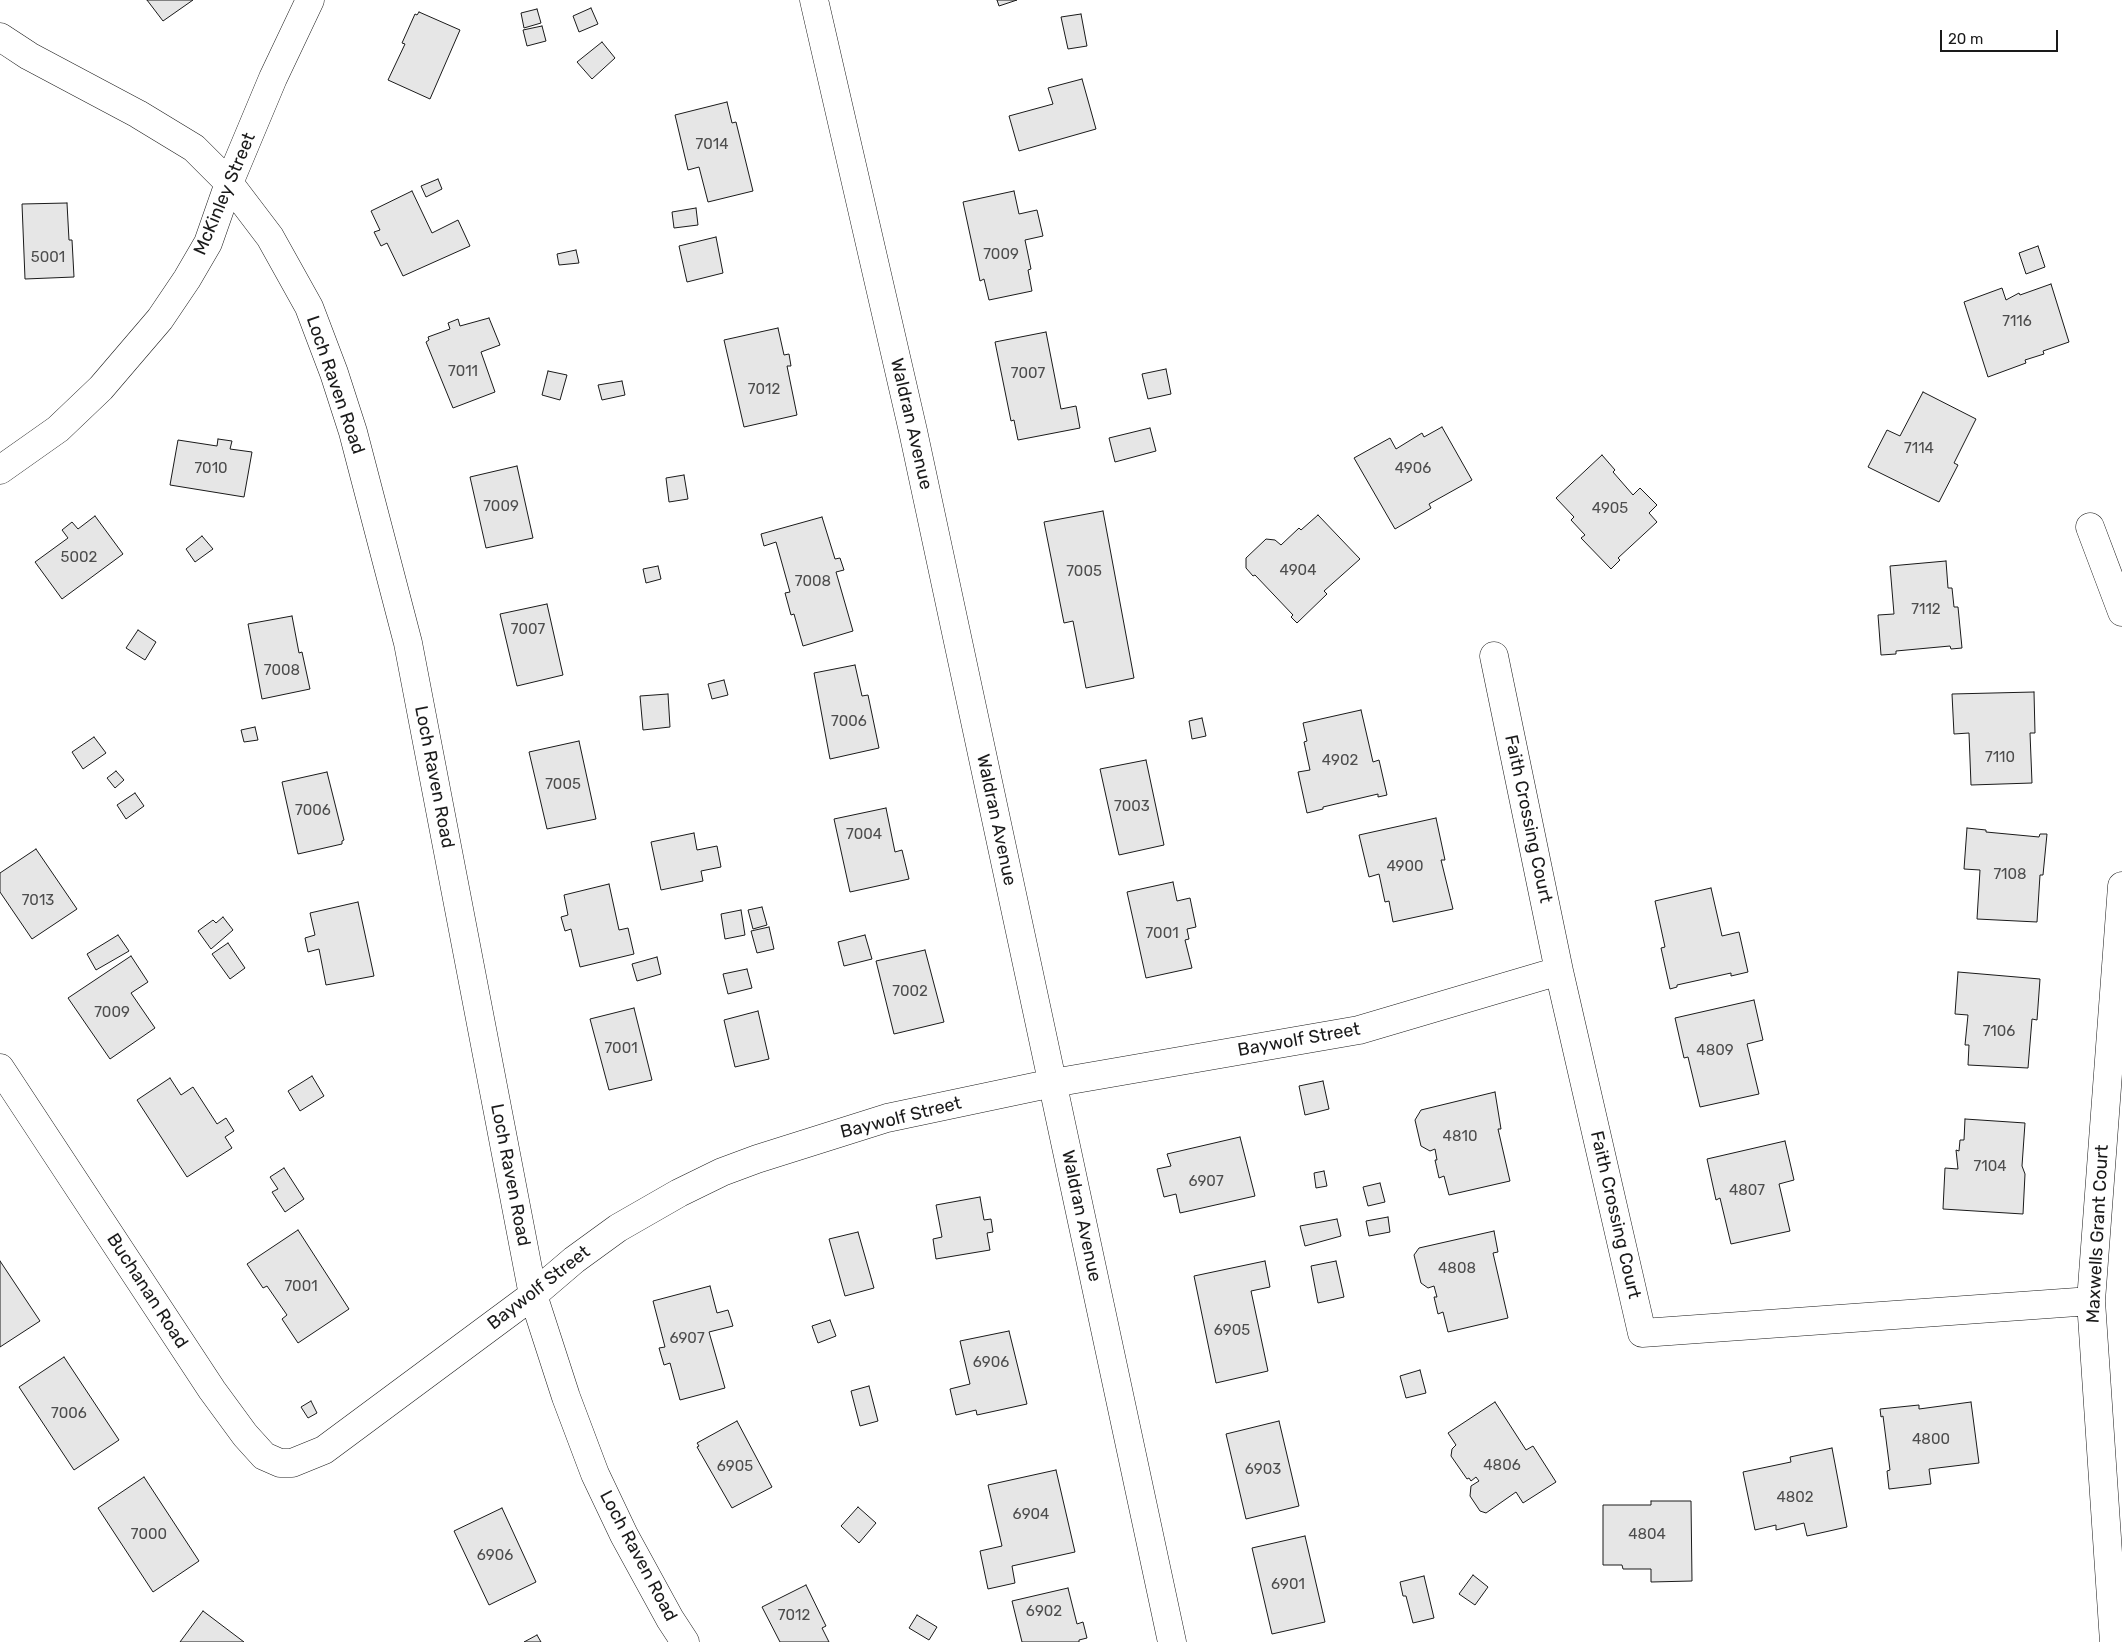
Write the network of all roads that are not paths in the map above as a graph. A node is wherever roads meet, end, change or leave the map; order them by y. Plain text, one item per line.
1 (310, 0) edge
2 (814, 0) edge
3 (0, 37) edge
4 (229, 183) junction
5 (0, 470) edge
6 (2090, 527) dead end
7 (2122, 612) edge
8 (1494, 656) dead end
9 (2122, 886) edge
10 (1559, 971) junction
11 (0, 1068) edge
12 (1053, 1084) junction
13 (533, 1295) junction
14 (2091, 1301) junction
15 (324, 1450) joint
16 (686, 1642) edge
17 (1172, 1642) edge
18 (2114, 1642) edge

1 - 4 street, McKinley Street
2 - 12 street, Waldran Avenue
3 - 4 street, Loch Raven Road
4 - 5 street, McKinley Street
4 - 13 street, Loch Raven Road
6 - 7 street
8 - 10 street, Faith Crossing Court
9 - 14 street, Maxwells Grant Court
10 - 12 street, Baywolf Street
10 - 14 street, Faith Crossing Court
11 - 15 street, Buchanan Road
12 - 13 street, Baywolf Street
12 - 17 street, Waldran Avenue
13 - 15 street, Baywolf Street
13 - 16 street, Loch Raven Road
14 - 18 street, Maxwells Grant Court

